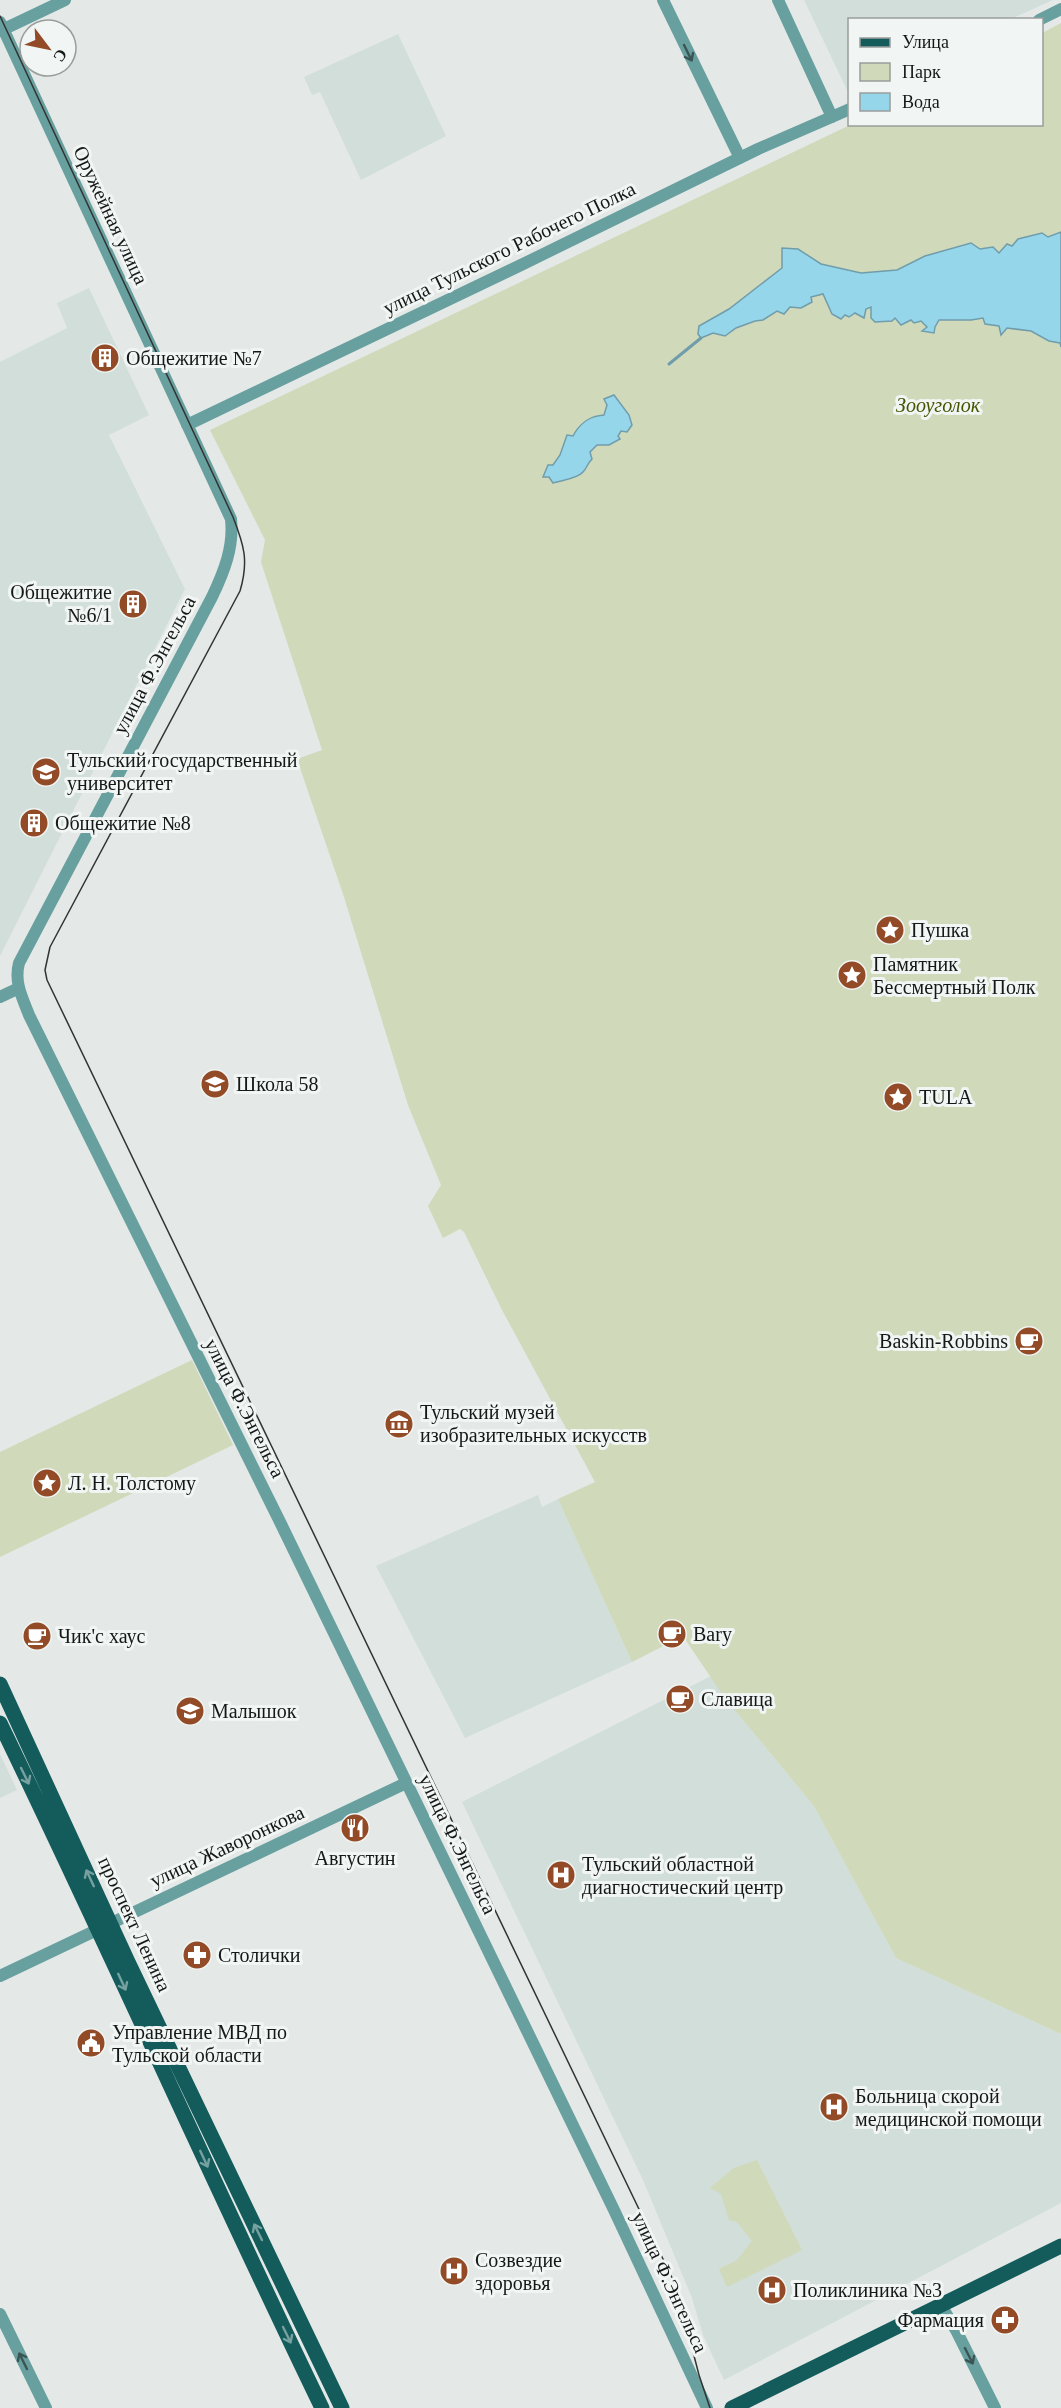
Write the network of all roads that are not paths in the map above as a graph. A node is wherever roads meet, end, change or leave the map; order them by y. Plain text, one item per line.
1 (64, 0) edge
2 (663, 0) edge
3 (777, 0) edge
4 (1061, 9) edge
5 (1043, 18) edge
6 (1, 28) edge
7 (848, 109) edge
8 (832, 117) junction
9 (740, 158) junction
10 (187, 425) junction
11 (19, 988) junction
12 (0, 996) edge
13 (0, 1684) edge
14 (0, 1723) edge
15 (406, 1783) junction
16 (104, 1925) junction
17 (0, 1976) edge
18 (1061, 2246) edge
19 (941, 2305) junction
20 (0, 2314) edge
21 (46, 2408) edge
22 (322, 2408) edge
23 (342, 2408) edge
24 (707, 2408) edge
25 (732, 2408) edge
26 (996, 2408) edge

1 - 6 street
2 -> 9 street
3 - 8 street
4 - 5 street
6 - 10 street, Оружейная улица
7 - 8 street, улица Тульского Рабочего Полка
8 - 9 street, улица Тульского Рабочего Полка
9 - 10 street, улица Тульского Рабочего Полка
10 - 11 street, улица Ф.Энгельса
11 - 12 street
11 - 15 street, улица Ф.Энгельса
16 -> 13 main road, проспект Ленина
14 -> 16 main road, проспект Ленина
15 - 16 street, улица Жаворонкова
15 - 24 street, улица Ф.Энгельса
16 - 17 street, улица Жаворонкова
16 -> 22 main road, проспект Ленина
23 -> 16 main road, проспект Ленина
18 - 19 main road
19 - 25 main road
19 -> 26 street
21 -> 20 street

